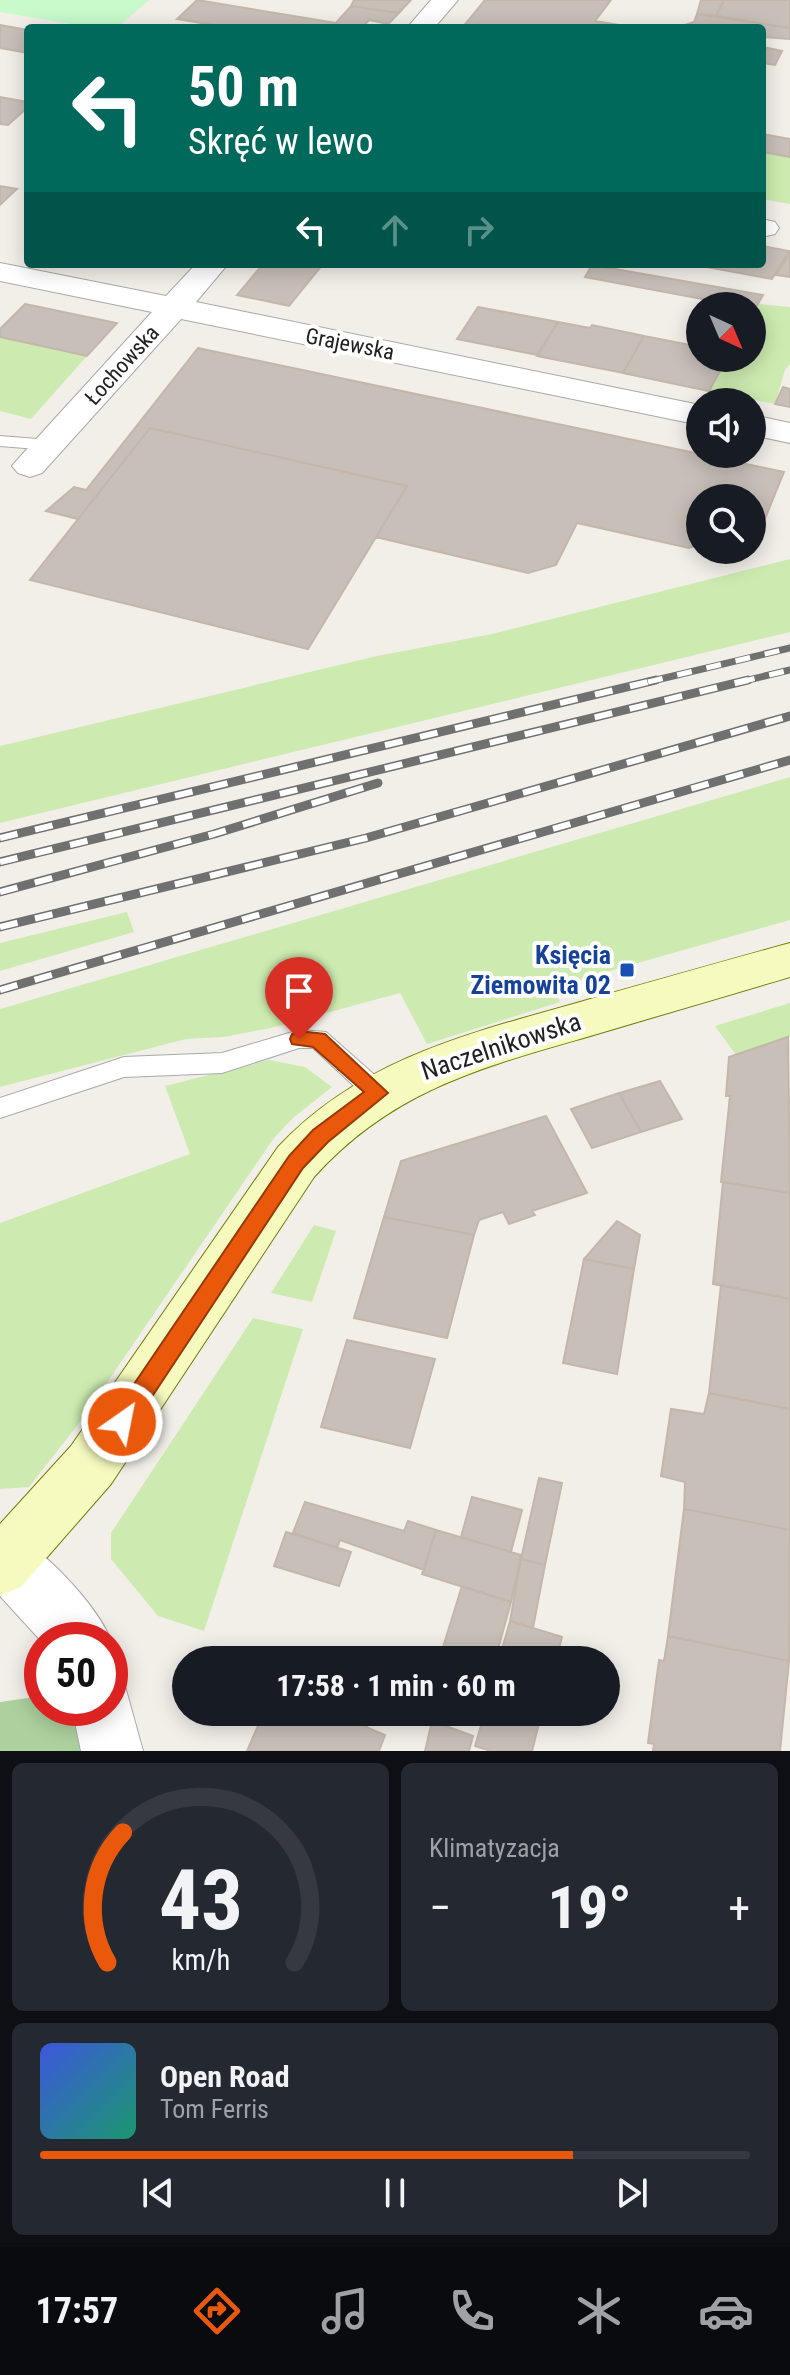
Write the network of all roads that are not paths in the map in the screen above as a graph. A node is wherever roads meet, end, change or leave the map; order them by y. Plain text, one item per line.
1 (445, 0) edge
2 (424, 24) edge
3 (209, 268) edge
4 (0, 272) edge
5 (173, 308) junction
6 (686, 412) edge
7 (766, 428) edge
8 (790, 433) edge
9 (0, 441) edge
10 (40, 456) joint
11 (790, 960) edge
12 (378, 1093) junction
13 (0, 1108) edge
14 (2, 1560) edge
15 (63, 1622) edge
16 (107, 1726) edge
17 (112, 1751) edge

1 - 2 street
3 - 5 street, Łochowska
4 - 5 street, Grajewska
5 - 6 street, Grajewska
5 - 10 street, Łochowska
7 - 8 street
9 - 10 lane
11 - 12 main road, Naczelnikowska
12 - 13 lane
12 - 14 main road, Naczelnikowska
14 - 15 street
16 - 17 street

